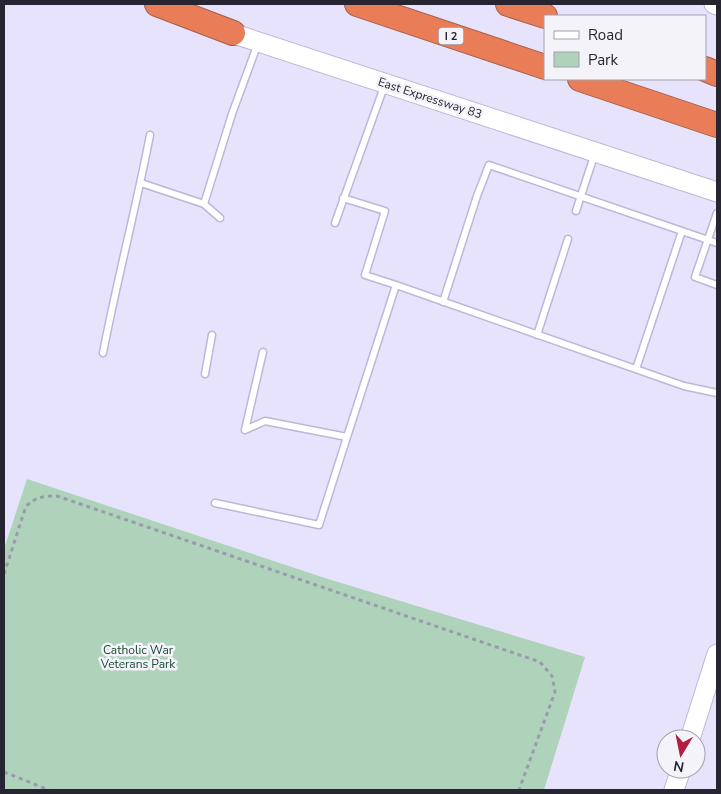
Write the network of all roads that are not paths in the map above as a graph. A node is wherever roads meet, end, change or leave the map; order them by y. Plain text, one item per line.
1 (143, 4) edge
2 (157, 4) edge
3 (357, 4) edge
4 (508, 4) edge
5 (714, 4) edge
6 (717, 5) edge
7 (544, 16) edge
8 (233, 33) junction
9 (258, 41) junction
10 (544, 67) edge
11 (583, 80) edge
12 (386, 83) junction
13 (717, 125) edge
14 (150, 135) dead end
15 (595, 151) junction
16 (141, 183) junction
17 (717, 192) edge
18 (581, 197) junction
19 (343, 198) junction
20 (204, 204) junction
21 (576, 211) dead end
22 (717, 213) edge
23 (220, 218) dead end
24 (335, 223) dead end
25 (682, 231) junction
26 (568, 239) dead end
27 (708, 240) junction
28 (717, 243) edge
29 (396, 285) junction
30 (717, 286) edge
31 (443, 302) junction
32 (538, 334) junction
33 (212, 335) dead end
34 (263, 352) dead end
35 (103, 353) dead end
36 (636, 369) junction
37 (205, 374) dead end
38 (717, 393) edge
39 (347, 438) junction
40 (215, 503) dead end
41 (717, 654) edge
42 (693, 729) edge

1 - 8 main road, East Expressway 83
2 - 8 highway
3 - 10 highway, I 2
4 - 7 highway
5 - 6 main road
8 - 9 main road, East Expressway 83
9 - 12 main road, East Expressway 83
9 - 20 lane
11 - 13 highway
12 - 15 main road, East Expressway 83
12 - 19 lane
14 - 16 lane
15 - 17 main road, East Expressway 83
15 - 18 lane
16 - 20 lane
16 - 35 lane
18 - 21 lane
18 - 25 lane
18 - 31 lane
19 - 24 lane
19 - 29 lane
20 - 23 lane
22 - 27 lane
25 - 27 lane
25 - 36 lane
26 - 32 lane
27 - 28 lane
27 - 30 lane
29 - 31 lane
29 - 39 lane
31 - 32 lane
32 - 36 lane
33 - 37 lane
34 - 39 lane
36 - 38 lane
39 - 40 lane
41 - 42 main road

